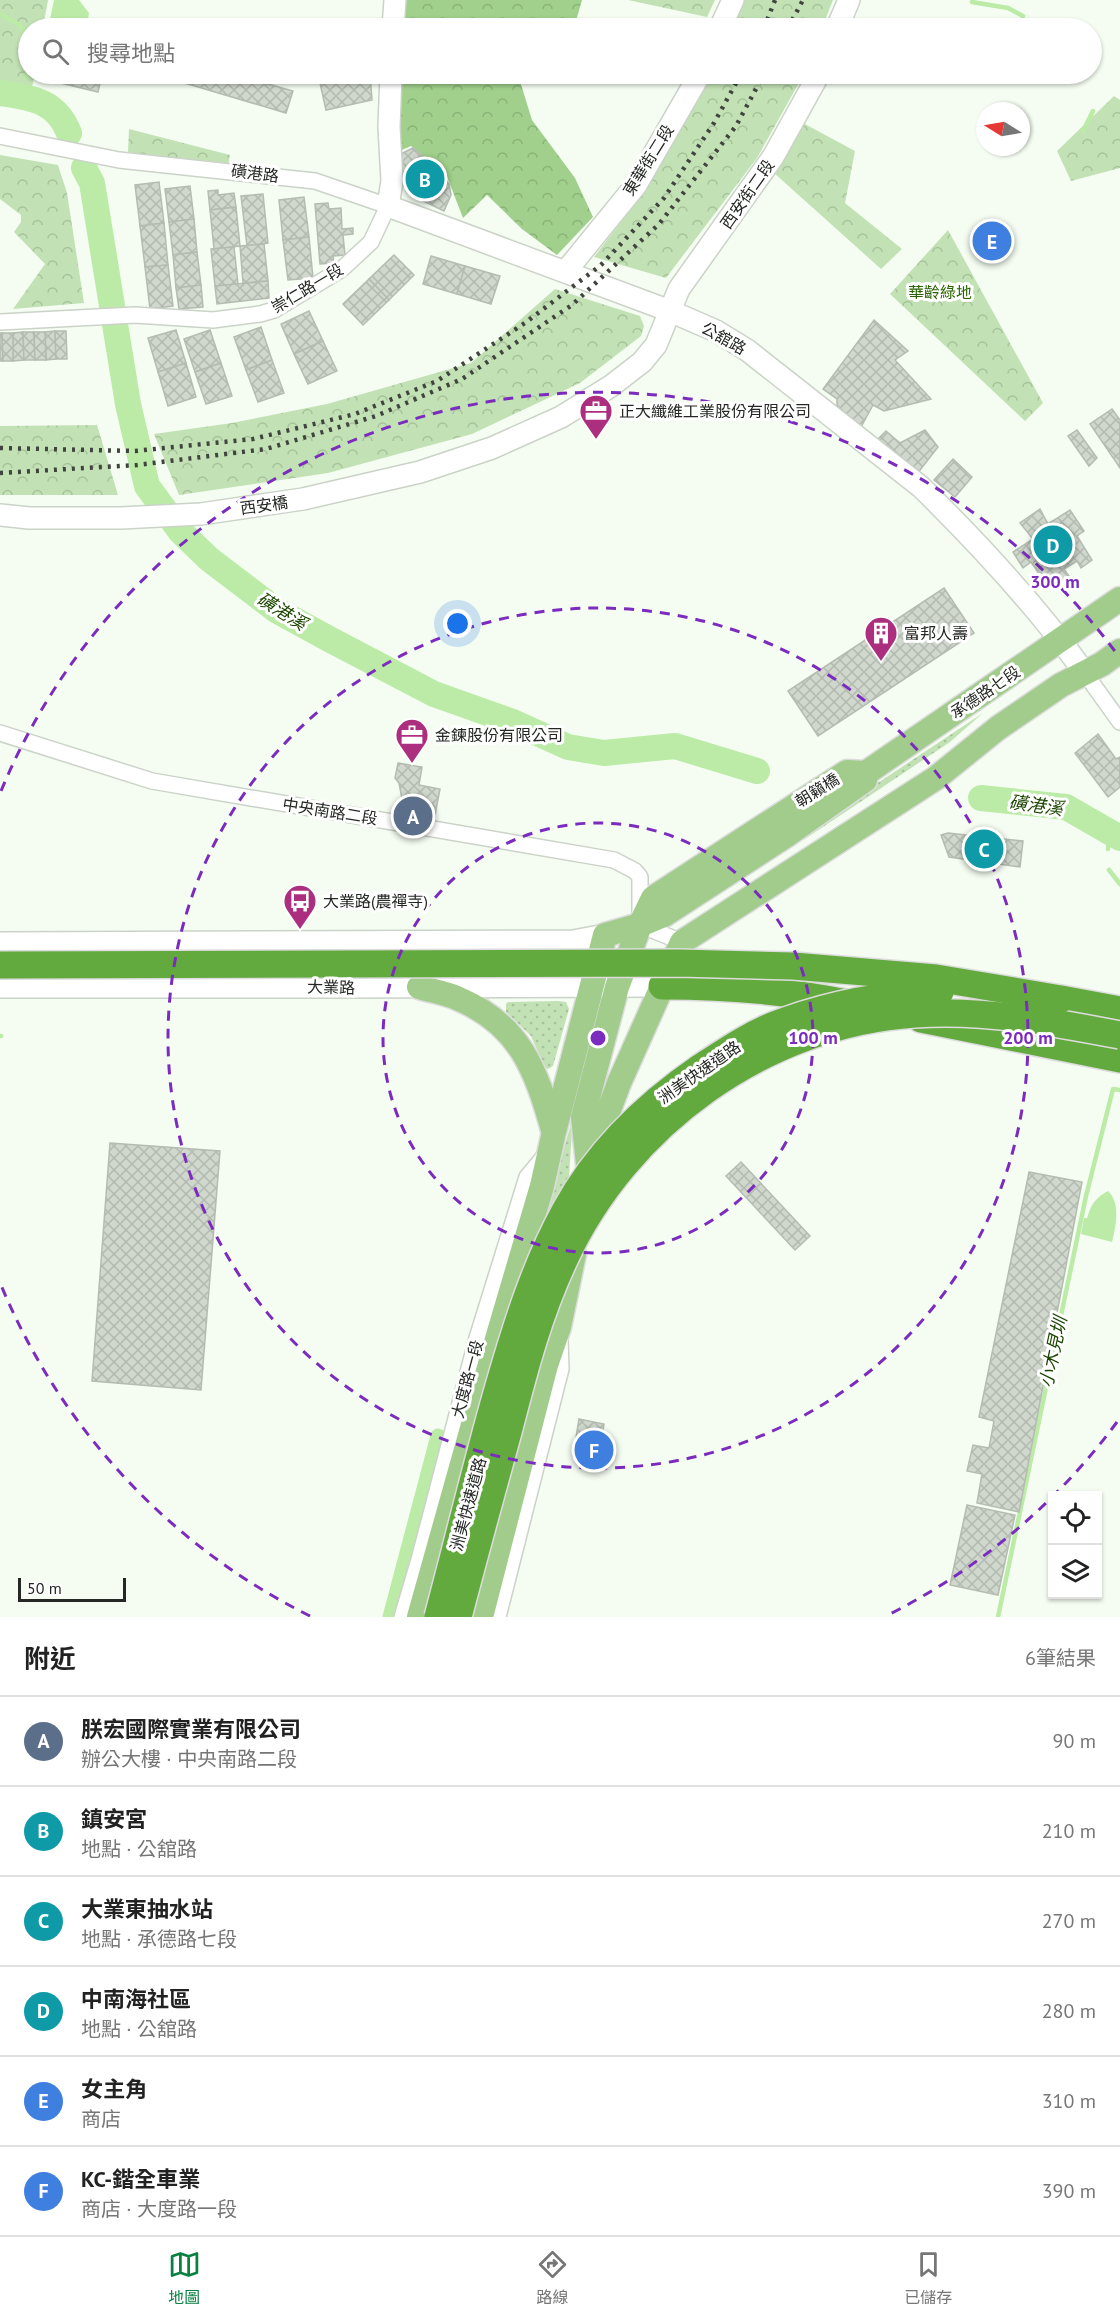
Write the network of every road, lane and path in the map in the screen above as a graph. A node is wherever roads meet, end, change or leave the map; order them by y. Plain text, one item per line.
1 (395, 0) edge
2 (733, 0) edge
3 (849, 0) edge
4 (394, 18) edge
5 (725, 18) edge
6 (841, 18) edge
7 (391, 84) edge
8 (694, 84) edge
9 (813, 84) edge
10 (0, 136) edge
11 (388, 206) junction
12 (566, 271) junction
13 (670, 311) junction
14 (0, 322) edge
15 (519, 437) joint
16 (0, 515) edge
17 (1120, 599) edge
18 (1060, 639) junction
19 (1120, 651) edge
20 (1084, 672) junction
21 (1120, 722) edge
22 (0, 733) edge
23 (856, 773) junction
24 (640, 925) junction
25 (605, 935) junction
26 (682, 942) junction
27 (0, 943) edge
28 (0, 965) edge
29 (662, 986) junction
30 (0, 987) edge
31 (419, 987) junction
32 (591, 987) junction
33 (617, 987) junction
34 (1061, 999) junction
35 (1120, 1010) edge
36 (1120, 1035) edge
37 (1120, 1059) edge
38 (552, 1140) junction
39 (590, 1175) junction
40 (560, 1328) junction
41 (402, 1617) edge
42 (419, 1617) edge
43 (438, 1617) edge
44 (458, 1617) edge
45 (481, 1617) edge
46 (498, 1617) edge

1 - 4 street
2 - 5 street
3 - 6 street
7 - 11 street
8 - 12 street, 東華街二段
9 - 13 street, 西安街二段
10 - 11 street, 磺港路
11 - 12 street, 公舘路
11 - 14 street, 崇仁路一段
12 - 13 street, 公舘路
13 - 15 street, 西安街二段
13 - 18 street, 公舘路
15 - 16 street, 西安橋
17 - 18 main road, 承德路七段
18 - 20 street, 公舘路
18 - 23 main road, 承德路七段
19 - 20 main road
20 - 21 street
20 - 26 main road
22 - 24 street, 中央南路二段
23 - 24 main road, 朝籟橋
23 - 24 main road, 朝籟橋
24 - 25 main road
24 - 26 street
24 - 33 main road
25 - 27 street
25 - 32 main road
26 - 29 main road
28 - 34 highway, bridge
29 - 33 street, 大業路
29 - 37 highway
29 - 39 main road
30 - 31 street, 大業路
31 - 32 street, 大業路
31 - 38 main road
32 - 33 street, 大業路
32 - 38 main road, 大度路一段
33 - 39 main road
34 - 35 highway, 洲美快速道路
34 - 43 highway, 洲美快速道路, bridge
36 - 44 highway, 洲美快速道路, bridge
38 - 41 street, 大度路一段
38 - 42 main road, 大度路一段
39 - 40 main road
40 - 45 main road
40 - 46 street

